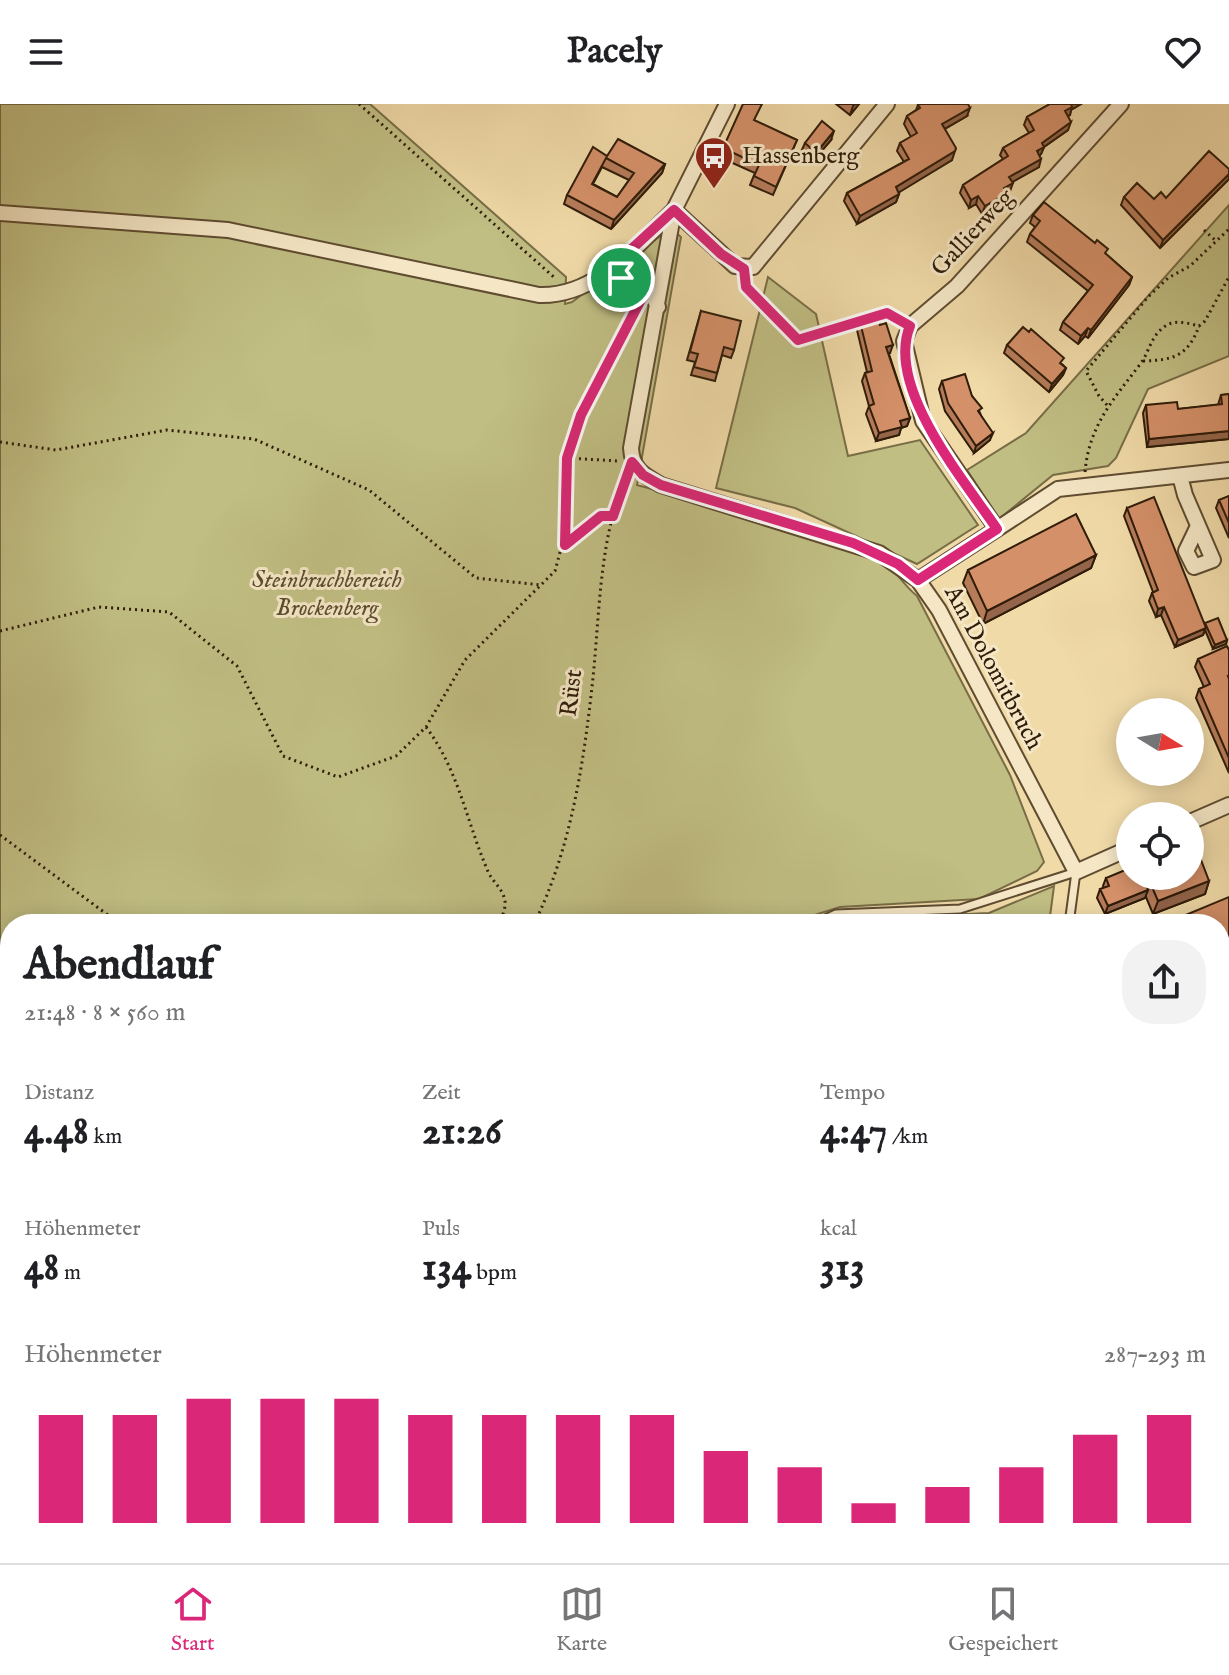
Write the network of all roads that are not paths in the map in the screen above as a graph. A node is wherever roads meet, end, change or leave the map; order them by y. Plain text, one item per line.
1 (727, 104) edge
2 (887, 104) edge
3 (1121, 104) edge
4 (674, 210) junction
5 (0, 213) edge
6 (600, 278) junction
7 (658, 307) junction
8 (1229, 470) edge
9 (1180, 476) junction
10 (1198, 526) dead end
11 (997, 529) junction
12 (918, 580) junction
13 (1229, 805) edge
14 (1204, 816) edge
15 (1116, 854) edge
16 (1076, 872) junction
17 (836, 914) edge
18 (1070, 914) edge

1 - 4 street
2 - 4 street
3 - 11 street, Gallierweg
4 - 6 street
4 - 7 street
5 - 6 street
6 - 7 street
7 - 12 street, Am Dolomitbruch
8 - 9 street
9 - 10 street
9 - 11 street
11 - 12 street
12 - 16 street, Am Dolomitbruch
13 - 14 street
15 - 16 street
16 - 17 lane
16 - 18 lane

